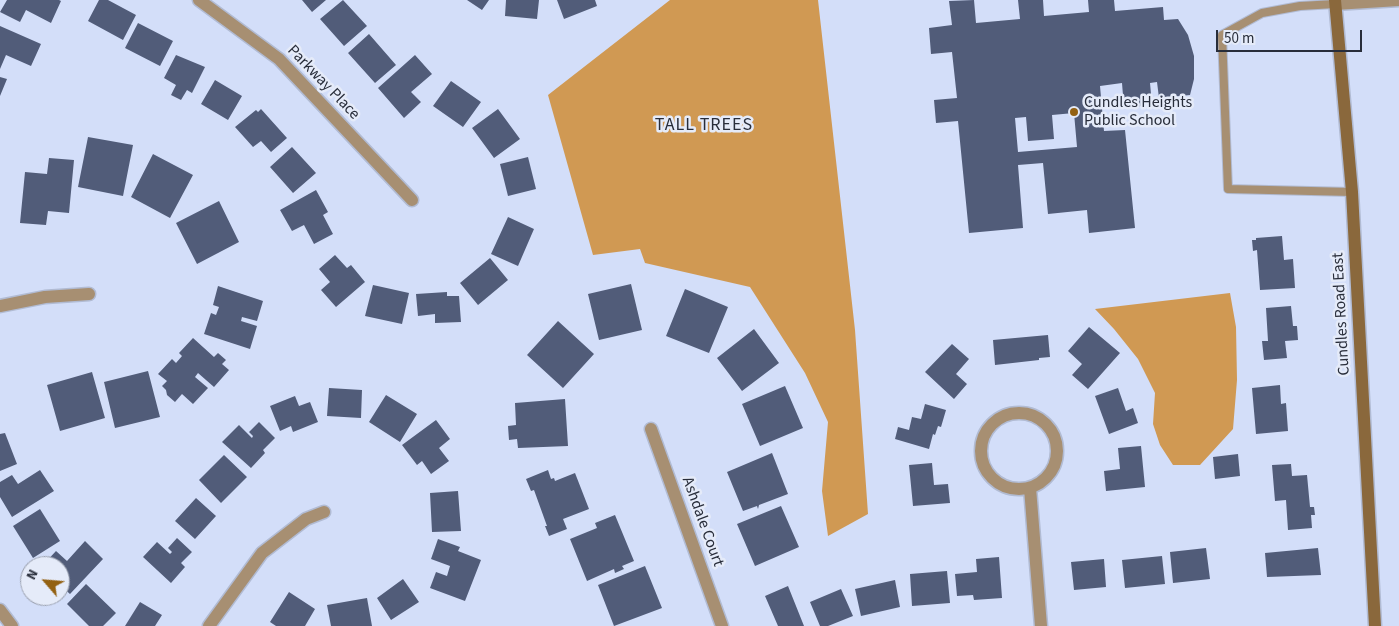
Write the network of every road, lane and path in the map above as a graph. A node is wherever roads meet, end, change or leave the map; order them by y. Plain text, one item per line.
1 (200, 0) edge
2 (1399, 0) edge
3 (1335, 2) edge
4 (1352, 192) junction
5 (412, 200) dead end
6 (89, 294) dead end
7 (0, 306) edge
8 (651, 429) dead end
9 (1030, 488) junction
10 (324, 512) dead end
11 (0, 610) edge
12 (12, 626) edge
13 (209, 626) edge
14 (722, 626) edge
15 (1041, 626) edge
16 (1368, 626) edge
17 (1375, 626) edge

1 - 5 street, Parkway Place
2 - 3 street
3 - 4 main road, Cundles Road East
3 - 4 lane
4 - 17 main road, Cundles Road East
6 - 7 street
8 - 14 street, Ashdale Court
9 - 9 street
9 - 15 street
10 - 13 street
11 - 12 street
16 - 17 street

